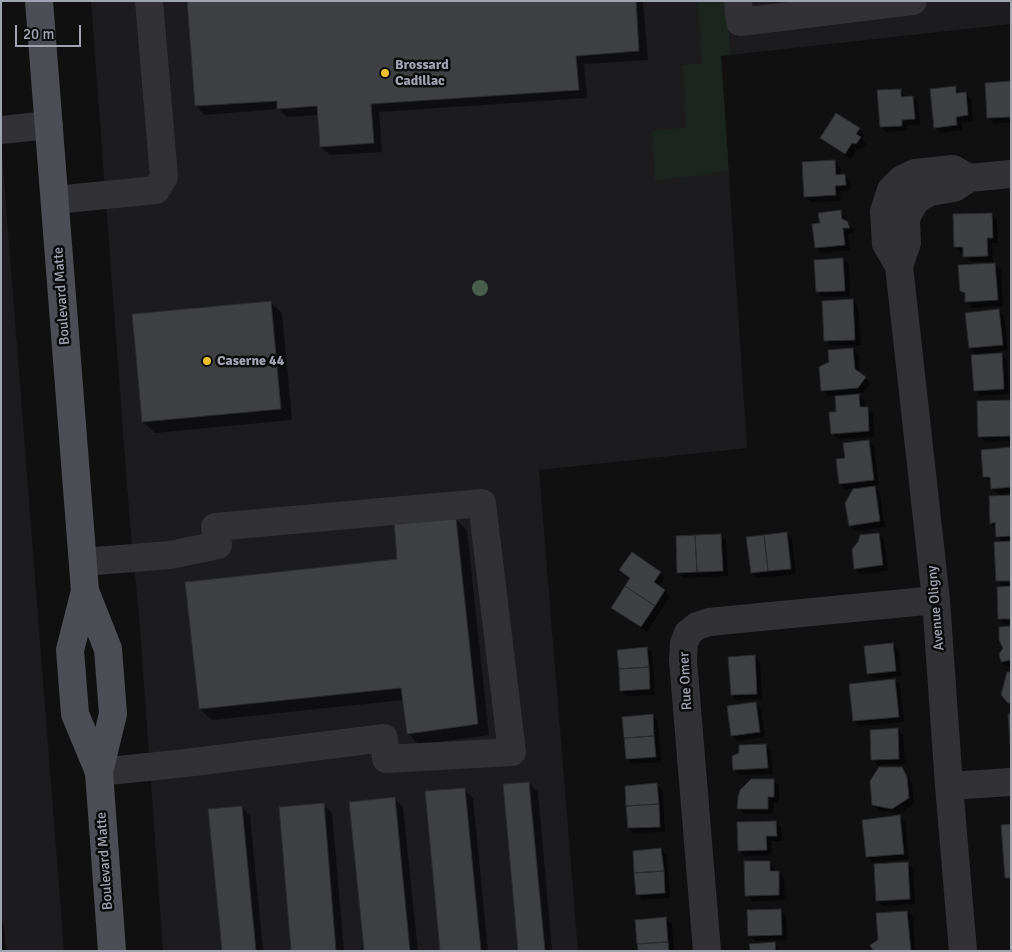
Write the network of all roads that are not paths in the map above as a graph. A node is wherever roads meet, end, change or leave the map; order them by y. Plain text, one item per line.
1 (39, 1) edge
2 (149, 1) edge
3 (738, 1) edge
4 (913, 1) edge
5 (49, 125) junction
6 (1, 130) edge
7 (1011, 174) edge
8 (55, 200) junction
9 (83, 562) junction
10 (85, 591) junction
11 (936, 600) junction
12 (98, 772) junction
13 (1011, 782) edge
14 (949, 786) junction
15 (112, 951) edge
16 (707, 951) edge
17 (962, 951) edge

1 - 5 main road, Boulevard Matte
2 - 8 street
3 - 4 street
5 - 6 street
5 - 8 main road, Boulevard Matte
7 - 11 street, Avenue Oligny
8 - 9 main road, Boulevard Matte
9 - 10 main road, Boulevard Matte
9 - 12 street
10 - 12 main road, Boulevard Matte
10 - 12 main road, Boulevard Matte
11 - 14 street, Avenue Oligny
11 - 16 street, Rue Omer
12 - 15 main road, Boulevard Matte
13 - 14 street
14 - 17 street, Avenue Oligny

